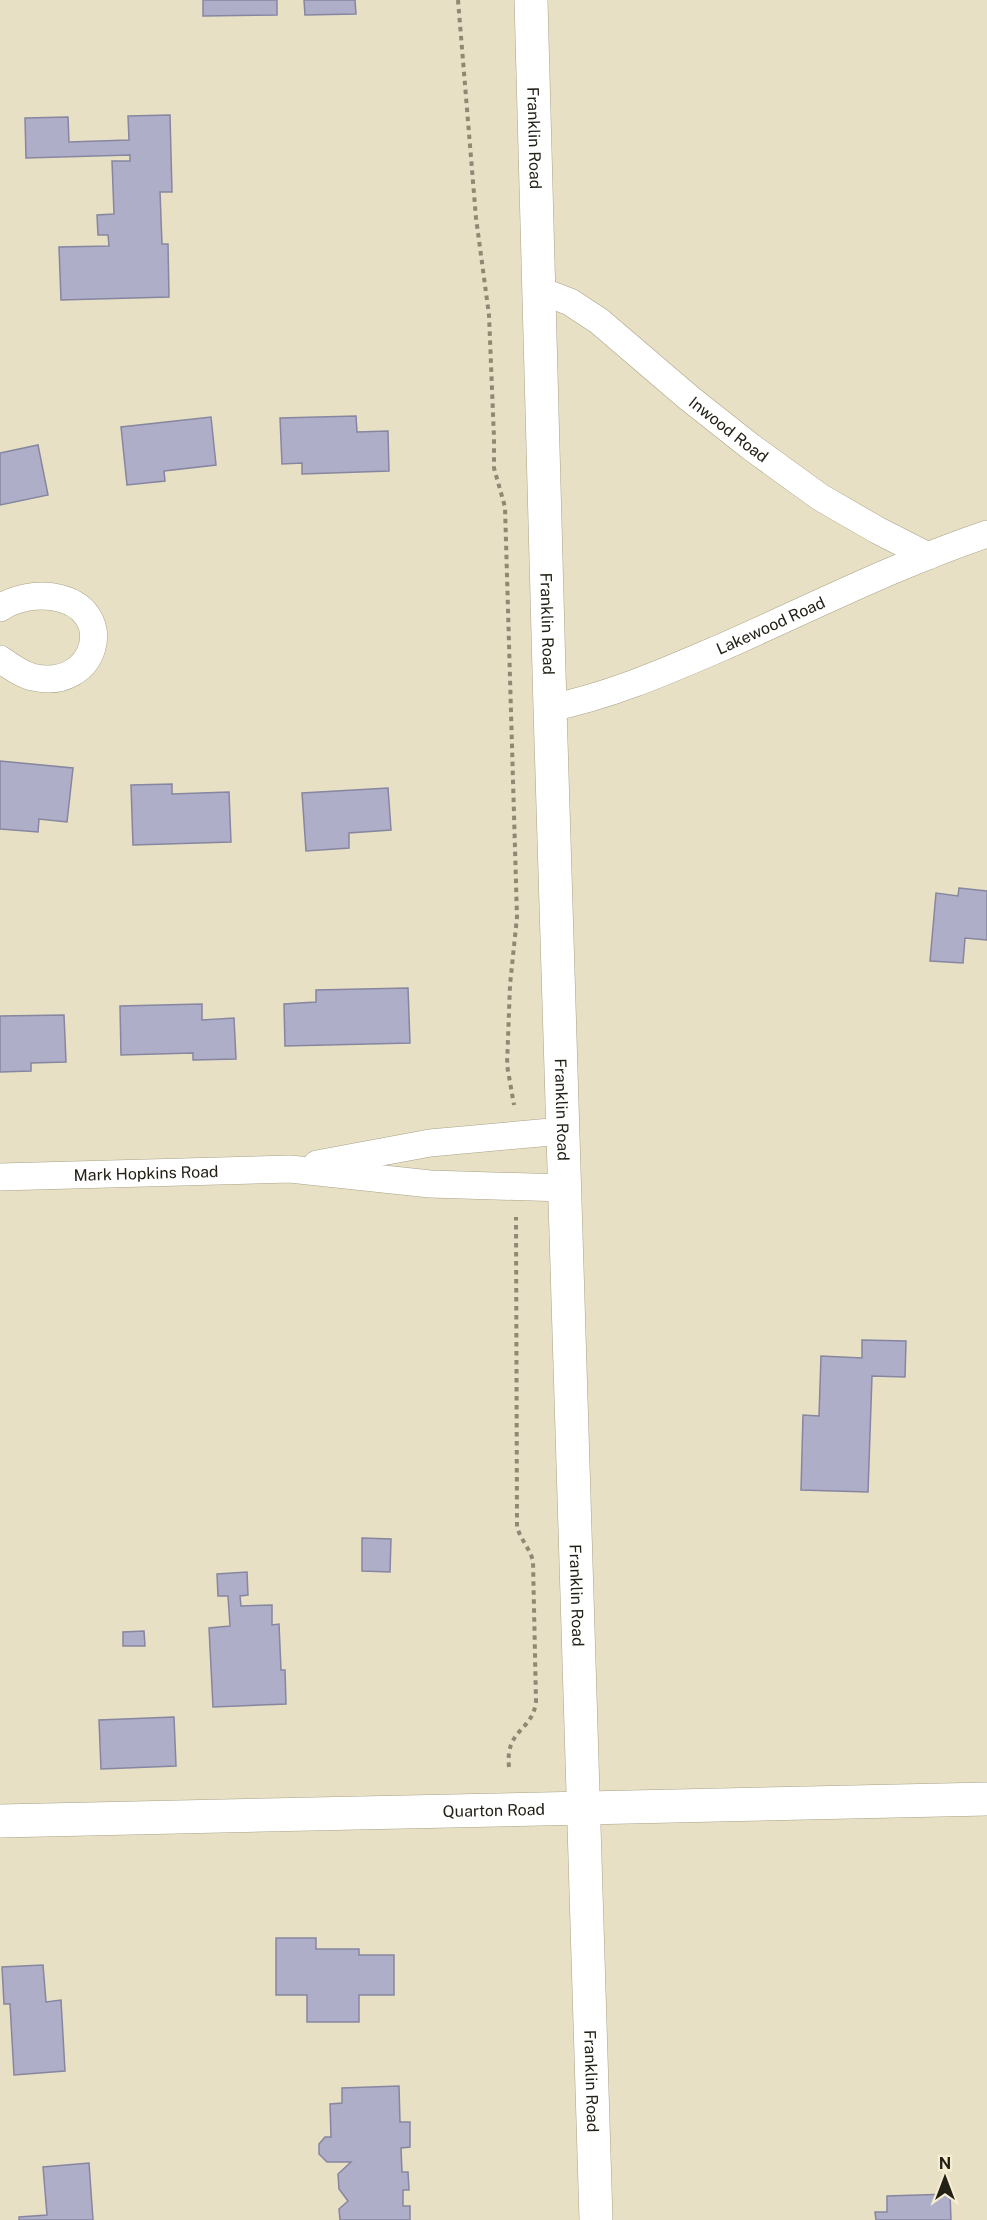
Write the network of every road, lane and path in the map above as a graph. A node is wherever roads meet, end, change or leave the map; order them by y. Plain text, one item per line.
1 (458, 0) edge
2 (531, 0) edge
3 (539, 290) junction
4 (987, 534) edge
5 (928, 556) junction
6 (0, 608) edge
7 (0, 659) edge
8 (550, 708) junction
9 (515, 1108) dead end
10 (562, 1131) junction
11 (290, 1169) junction
12 (0, 1177) edge
13 (564, 1188) junction
14 (516, 1217) dead end
15 (509, 1767) dead end
16 (987, 1799) edge
17 (584, 1807) junction
18 (0, 1821) edge
19 (596, 2220) edge

1 - 9 path
2 - 3 street, Franklin Road
3 - 5 street, Inwood Road
3 - 8 street, Franklin Road
4 - 5 street, Lakewood Road
5 - 8 street, Lakewood Road
6 - 7 street
8 - 10 street, Franklin Road
10 - 11 street, Mark Hopkins Road
10 - 13 street, Franklin Road
11 - 12 street, Mark Hopkins Road
11 - 13 street, Mark Hopkins Road
13 - 17 street, Franklin Road
14 - 15 path
16 - 17 street, Quarton Road
17 - 18 street, Quarton Road
17 - 19 street, Franklin Road

